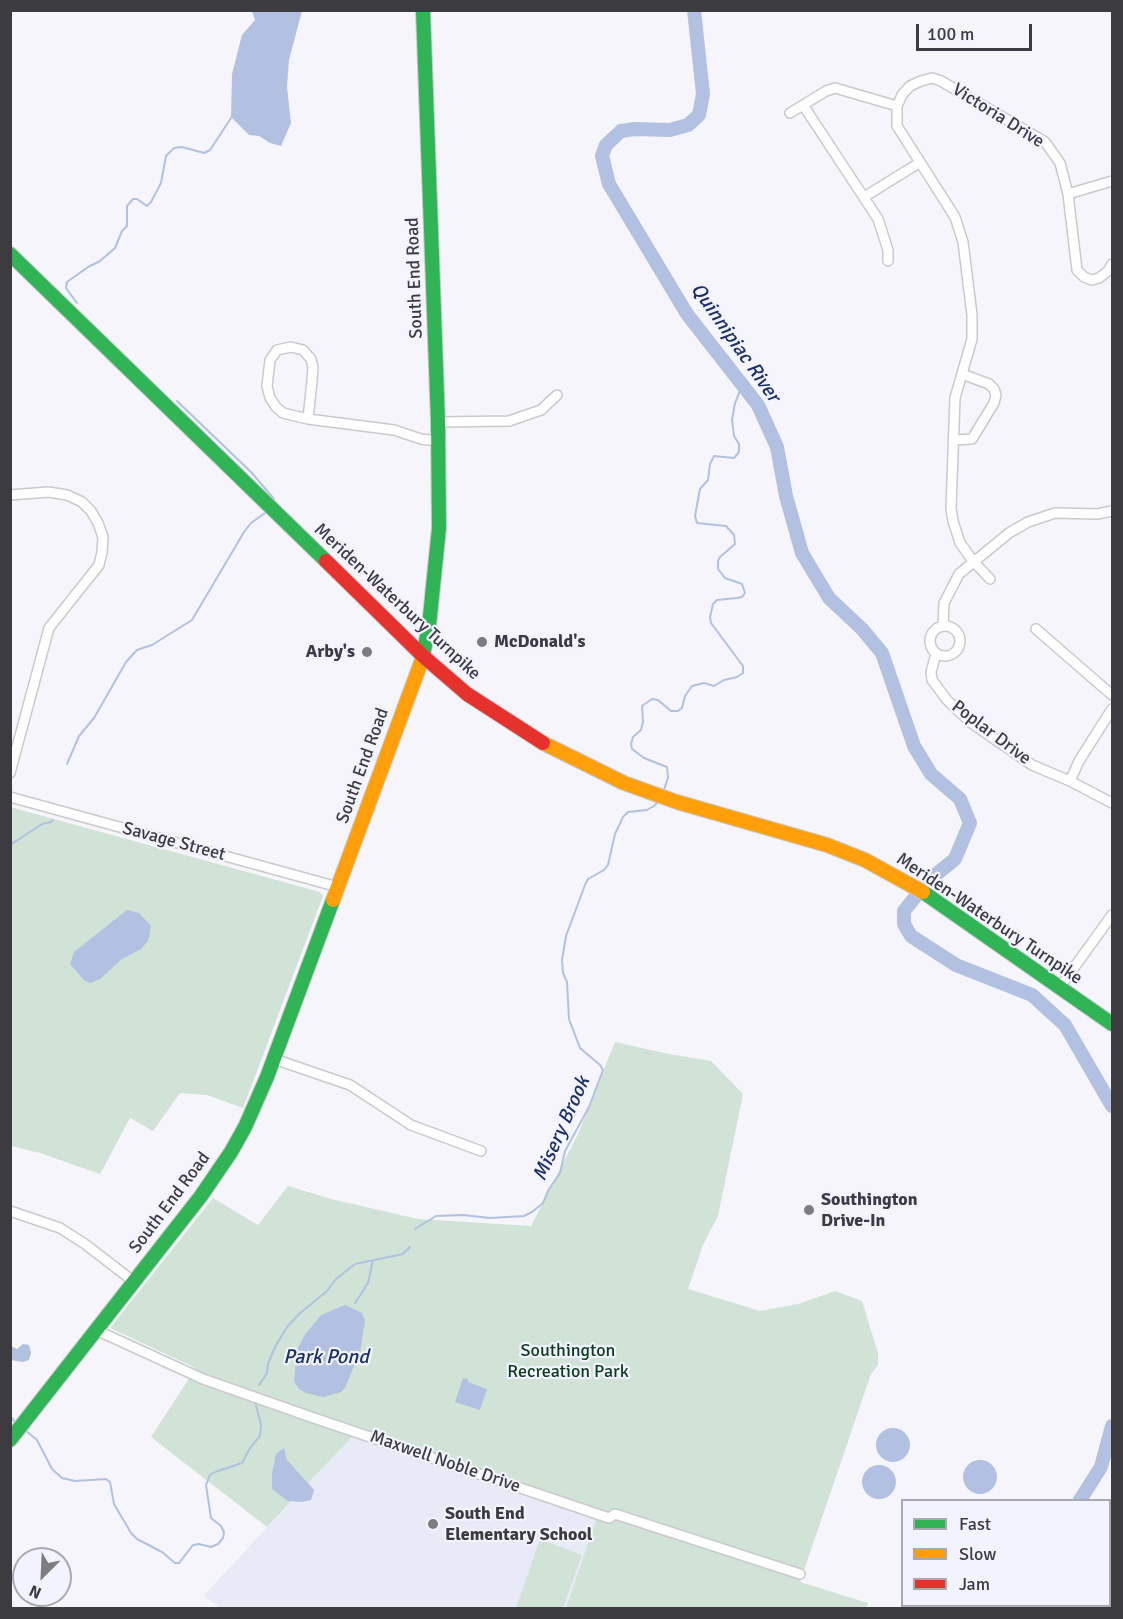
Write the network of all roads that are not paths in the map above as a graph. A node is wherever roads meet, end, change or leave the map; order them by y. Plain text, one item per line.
1 (423, 10) edge
2 (803, 105) junction
3 (897, 106) junction
4 (790, 113) dead end
5 (919, 163) junction
6 (1113, 181) edge
7 (1068, 194) junction
8 (864, 197) junction
9 (10, 254) edge
10 (888, 261) dead end
11 (1113, 264) edge
12 (962, 374) junction
13 (557, 395) dead end
14 (308, 419) junction
15 (438, 422) junction
16 (953, 440) junction
17 (438, 441) junction
18 (10, 495) edge
19 (1113, 511) edge
20 (973, 561) junction
21 (990, 579) dead end
22 (943, 626) junction
23 (1036, 629) dead end
24 (936, 654) junction
25 (423, 656) junction
26 (1113, 695) edge
27 (1113, 710) edge
28 (10, 773) edge
29 (1070, 781) junction
30 (10, 797) edge
31 (1113, 803) edge
32 (338, 887) junction
33 (1113, 915) edge
34 (1060, 987) junction
35 (1113, 1024) edge
36 (274, 1059) junction
37 (481, 1151) dead end
38 (10, 1210) edge
39 (134, 1281) junction
40 (96, 1330) junction
41 (17, 1431) edge
42 (800, 1574) dead end

1 - 15 street, South End Road
2 - 3 street
2 - 4 street
2 - 8 street
3 - 5 street
3 - 7 street, Victoria Drive
5 - 8 street
5 - 12 street
6 - 7 street
7 - 11 street, Victoria Drive
8 - 10 street
9 - 25 street, Meriden-Waterbury Turnpike
12 - 16 street
12 - 16 street
13 - 15 street
14 - 14 street
14 - 17 street
15 - 17 street, South End Road
16 - 20 street
17 - 25 street, South End Road
18 - 28 street
19 - 20 street
20 - 21 street
20 - 22 street
22 - 24 street
22 - 24 street
23 - 26 street
24 - 29 street, Poplar Drive
25 - 32 street, South End Road
25 - 34 street, Meriden-Waterbury Turnpike
27 - 29 street
29 - 31 street, Poplar Drive
30 - 32 street, Savage Street
32 - 36 street, South End Road
33 - 34 street
34 - 35 street, Meriden-Waterbury Turnpike
36 - 37 street
36 - 39 street, South End Road
38 - 39 street
39 - 40 street, South End Road
40 - 41 street, South End Road
40 - 42 street, Maxwell Noble Drive

